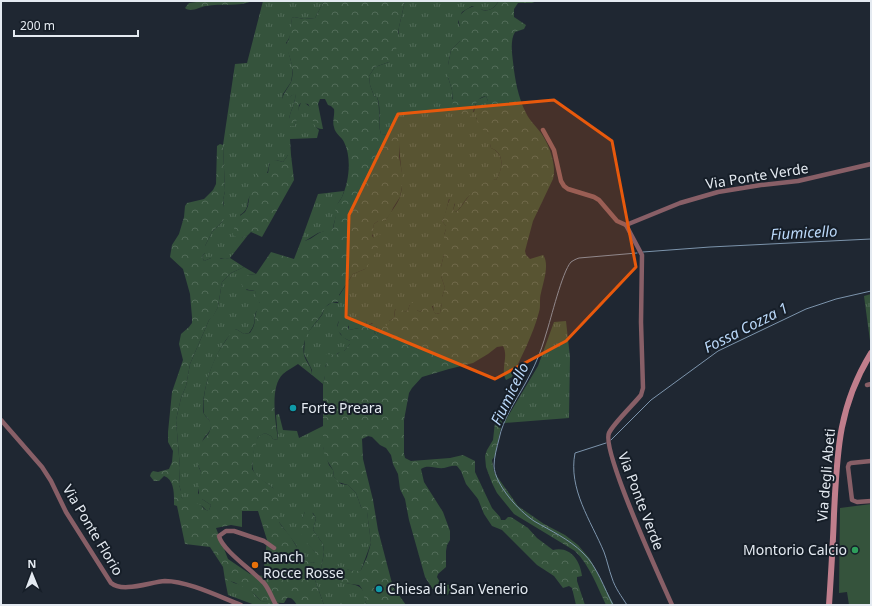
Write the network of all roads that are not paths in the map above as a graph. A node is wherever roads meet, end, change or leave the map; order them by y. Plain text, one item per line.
1 (543, 130) dead end
2 (871, 164) edge
3 (626, 225) junction
4 (871, 353) edge
5 (1, 420) edge
6 (871, 461) edge
7 (871, 501) edge
8 (274, 548) dead end
9 (241, 605) edge
10 (276, 605) edge
11 (672, 605) edge
12 (829, 605) edge

1 - 3 street, Via Ponte Verde
2 - 3 street, Via Ponte Verde
3 - 11 street, Via Ponte Verde
4 - 12 street, Via degli Abeti
5 - 9 street, Via Ponte Florio
6 - 7 street
8 - 10 street

